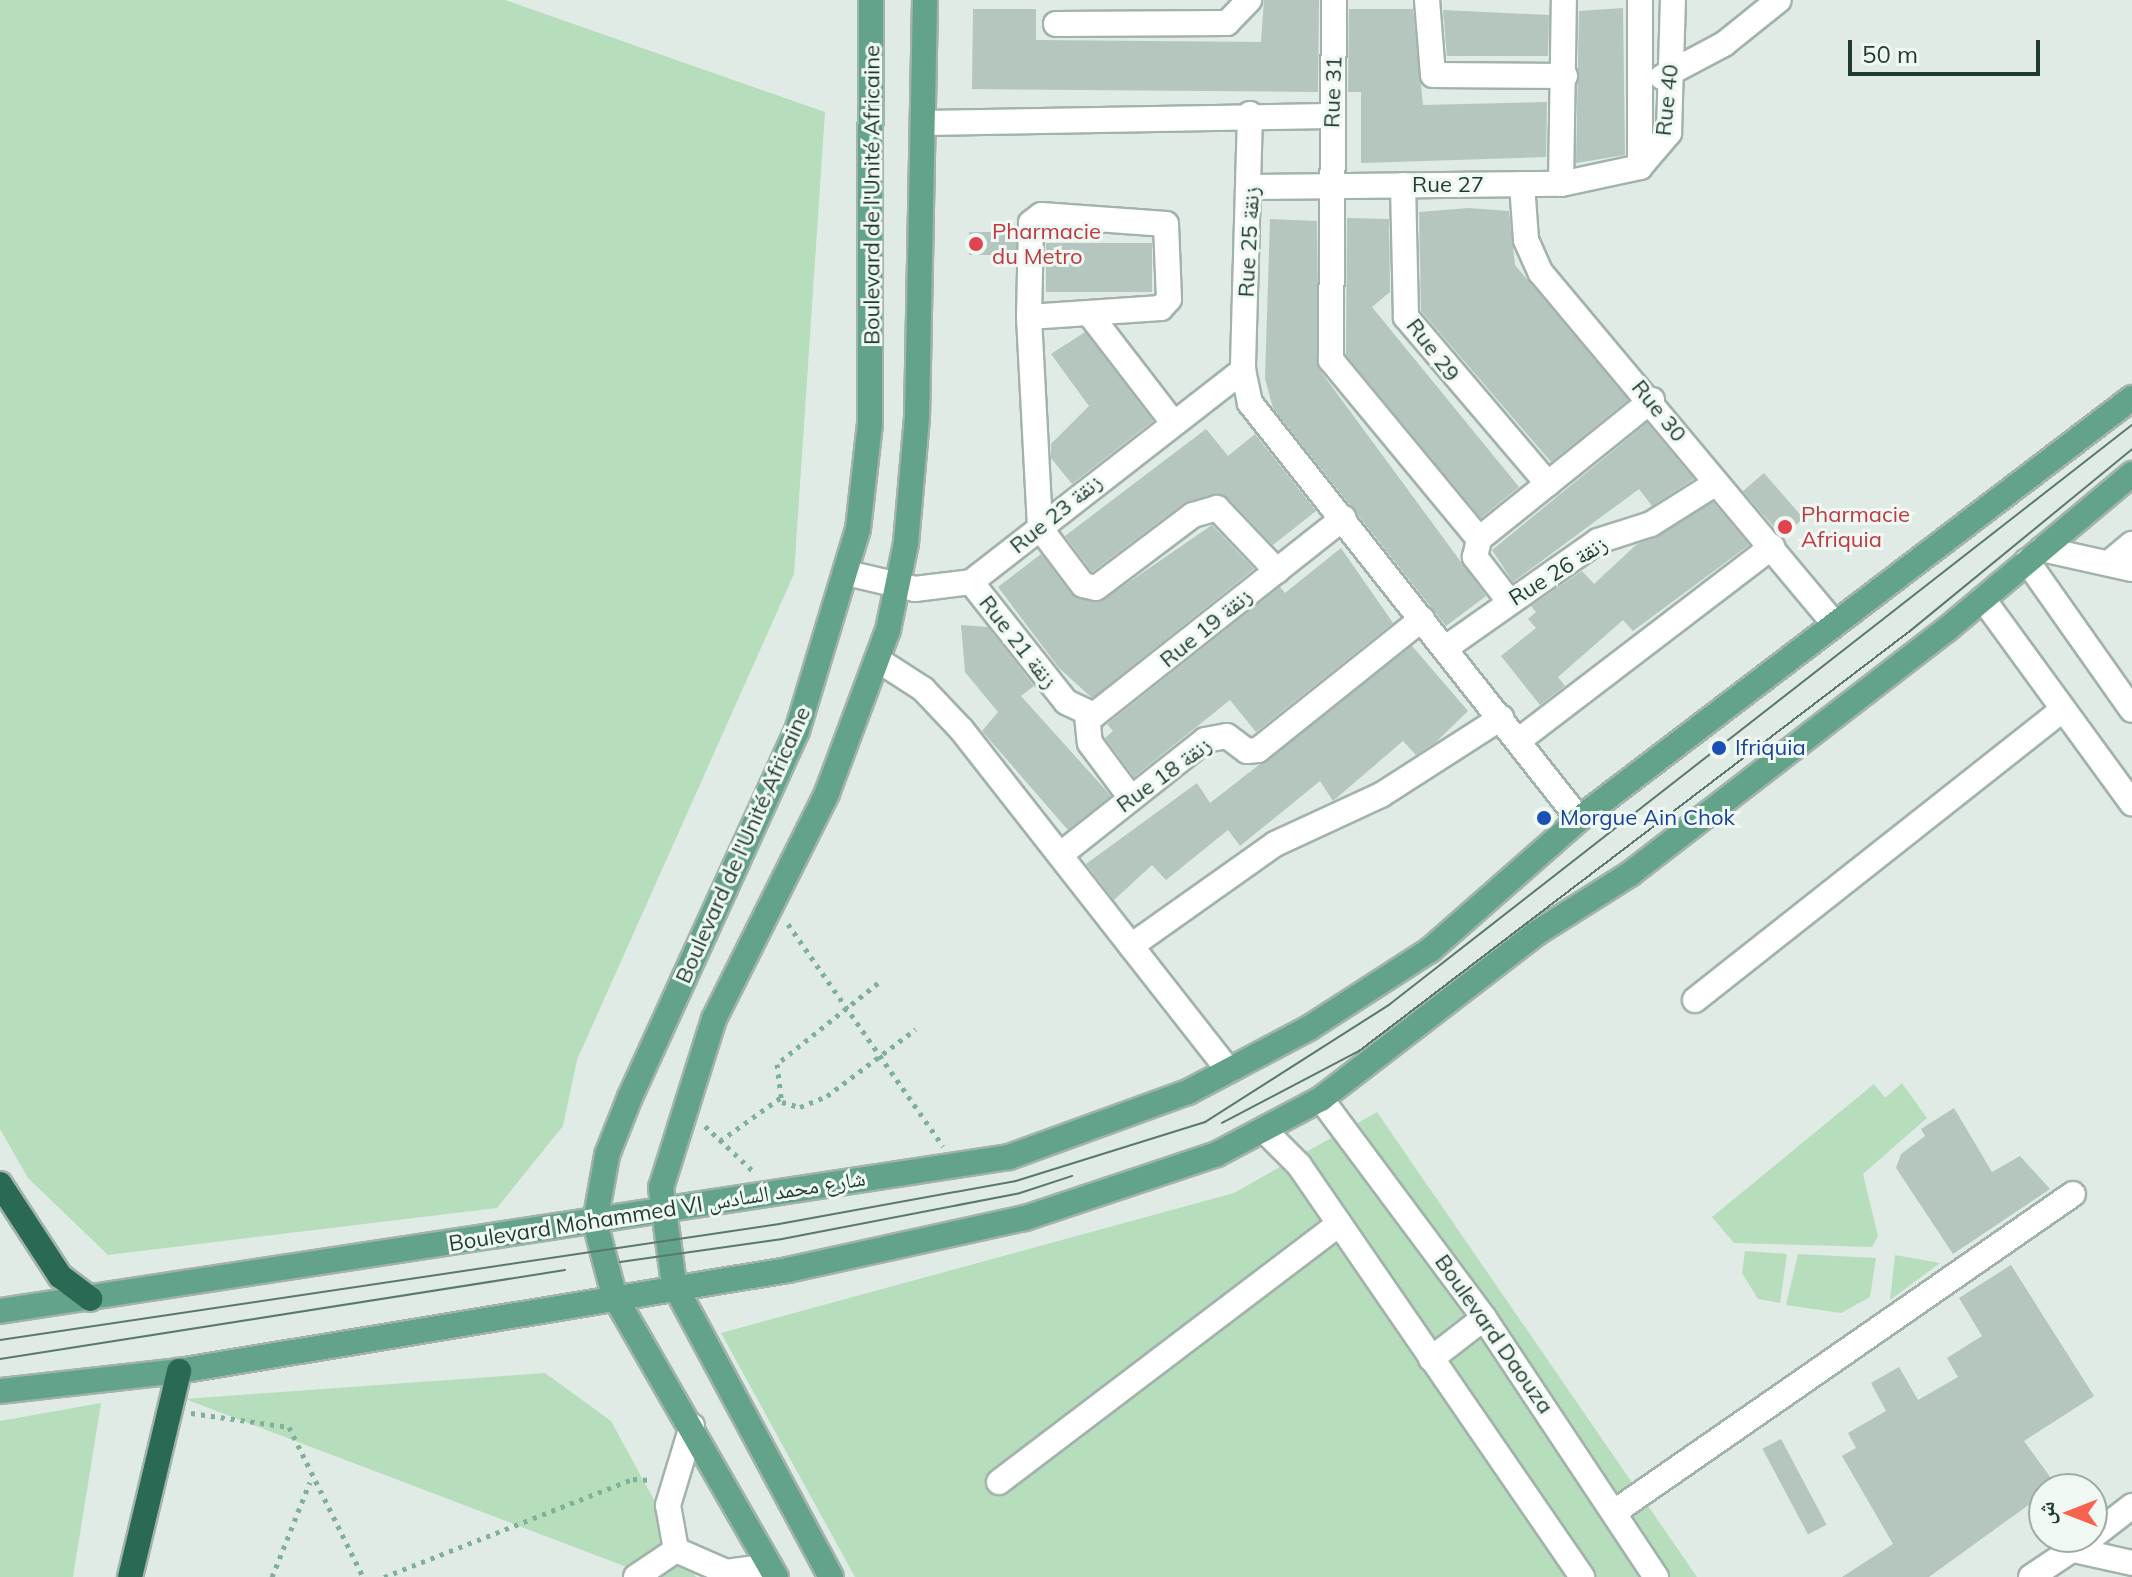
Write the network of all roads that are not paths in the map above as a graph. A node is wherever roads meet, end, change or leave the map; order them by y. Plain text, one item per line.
1 (871, 0) edge
2 (925, 0) edge
3 (1249, 0) edge
4 (1334, 0) edge
5 (1427, 0) edge
6 (1564, 0) edge
7 (1640, 0) edge
8 (1673, 0) edge
9 (1779, 0) edge
10 (1056, 24) dead end
11 (1672, 74) junction
12 (1565, 76) junction
13 (1636, 84) junction
14 (1250, 114) junction
15 (1332, 116) junction
16 (923, 123) junction
17 (1640, 167) junction
18 (1331, 184) junction
19 (1522, 184) junction
20 (1561, 184) junction
21 (1403, 185) junction
22 (1253, 187) junction
23 (1091, 316) junction
24 (1029, 317) junction
25 (1243, 370) junction
26 (2132, 398) edge
27 (1652, 400) junction
28 (1172, 421) junction
29 (2132, 474) edge
30 (1716, 483) junction
31 (1548, 484) junction
32 (1343, 518) junction
33 (1040, 528) junction
34 (1479, 539) junction
35 (2132, 544) edge
36 (1772, 547) junction
37 (2035, 555) junction
38 (2120, 566) edge
39 (1277, 571) junction
40 (847, 573) junction
41 (971, 582) junction
42 (896, 587) junction
43 (1983, 599) junction
44 (1509, 601) junction
45 (1422, 619) junction
46 (1833, 622) junction
47 (1447, 647) junction
48 (878, 660) junction
49 (2063, 709) junction
50 (2132, 710) edge
51 (1087, 716) junction
52 (1501, 718) junction
53 (1518, 741) junction
54 (1131, 798) junction
55 (2132, 803) edge
56 (1579, 819) junction
57 (1060, 855) junction
58 (1131, 946) junction
59 (1695, 1000) dead end
60 (1229, 1071) junction
61 (1321, 1099) junction
62 (1266, 1132) junction
63 (0, 1184) edge
64 (2073, 1194) dead end
65 (662, 1210) junction
66 (595, 1222) junction
67 (1339, 1224) junction
68 (674, 1284) junction
69 (614, 1295) junction
70 (90, 1299) junction
71 (0, 1311) edge
72 (1484, 1318) junction
73 (1431, 1359) junction
74 (179, 1371) junction
75 (0, 1391) edge
76 (692, 1426) junction
77 (999, 1482) dead end
78 (2132, 1506) edge
79 (1616, 1511) junction
80 (2108, 1524) edge
81 (676, 1550) junction
82 (2108, 1552) edge
83 (2068, 1553) edge
84 (2132, 1563) edge
85 (773, 1572) edge
86 (130, 1577) edge
87 (636, 1577) edge
88 (831, 1577) edge
89 (1582, 1577) edge
90 (1656, 1577) edge
91 (2031, 1577) edge

1 - 40 main road, Boulevard de l'Unité Africaine
2 - 16 main road, Boulevard de l'Unité Africaine
3 - 10 street
4 - 15 street, Rue 31
5 - 12 street
6 - 12 street
7 - 13 street, Rue 40
8 - 11 street, Rue 40
9 - 11 street
11 - 13 street
11 - 17 street, Rue 40
12 - 20 street
13 - 17 street, Rue 40
14 - 15 street
14 - 16 street
14 - 22 street, Rue 25 زنقة
15 - 18 street, Rue 31
16 - 42 main road, Boulevard de l'Unité Africaine
17 - 20 street, Rue 27
18 - 21 street, Rue 27
18 - 22 street, Rue 27
18 - 34 street, Rue 31
19 - 20 street, Rue 27
19 - 21 street, Rue 27
19 - 27 street, Rue 30
21 - 31 street, Rue 29
22 - 25 street, Rue 25 زنقة
23 - 24 street
23 - 24 street
23 - 28 street
24 - 33 street
25 - 28 street, Rue 23 زنقة
25 - 32 street
26 - 46 main road, Boulevard Mohammed VI شارع محمد السادس
27 - 30 street, Rue 30
27 - 31 street
28 - 33 street, Rue 23 زنقة
29 - 37 main road
30 - 36 street, Rue 30
30 - 44 street, Rue 26 زنقة
31 - 34 street
32 - 39 street, Rue 19 زنقة
32 - 45 street
33 - 39 street
33 - 41 street, Rue 23 زنقة
34 - 44 street
35 - 38 street
36 - 46 street, Rue 30
36 - 53 street
37 - 38 street
37 - 43 main road
37 - 50 street
39 - 51 street, Rue 19 زنقة
40 - 42 street
40 - 66 main road, Boulevard de l'Unité Africaine
41 - 42 street
41 - 51 street, Rue 21 زنقة
42 - 48 main road, Boulevard de l'Unité Africaine
43 - 49 street
43 - 61 main road
44 - 47 street, Rue 26 زنقة
45 - 47 street
45 - 54 street, Rue 18 زنقة
46 - 56 main road, Boulevard Mohammed VI شارع محمد السادس
47 - 52 street
48 - 57 street
48 - 65 main road, Boulevard de l'Unité Africaine
49 - 55 street
49 - 59 street
51 - 54 street
52 - 53 street
52 - 58 street
53 - 56 street
54 - 57 street, Rue 18 زنقة
56 - 60 main road, Boulevard Mohammed VI شارع محمد السادس
57 - 58 street
58 - 60 street
60 - 65 main road, Boulevard Mohammed VI شارع محمد السادس
61 - 62 main road
61 - 72 street, Boulevard Daouza
62 - 67 street
62 - 68 main road
63 - 70 highway
64 - 79 street
65 - 66 main road, Boulevard Mohammed VI شارع محمد السادس
65 - 68 main road, Boulevard de l'Unité Africaine
66 - 69 main road, Boulevard de l'Unité Africaine
66 - 70 main road, Boulevard Mohammed VI شارع محمد السادس
67 - 73 street
67 - 77 street
68 - 69 main road
68 - 88 main road, Boulevard de l'Unité Africaine
69 - 74 main road
69 - 76 main road, Boulevard de l'Unité Africaine
70 - 71 main road, Boulevard Mohammed VI شارع محمد السادس
72 - 73 street
72 - 79 street, Boulevard Daouza
73 - 89 street
74 - 75 main road
74 - 86 highway
76 - 81 street
76 - 85 main road, Boulevard de l'Unité Africaine
78 - 80 street
79 - 90 street, Boulevard Daouza
81 - 85 street
81 - 87 street
82 - 84 street
83 - 91 street

